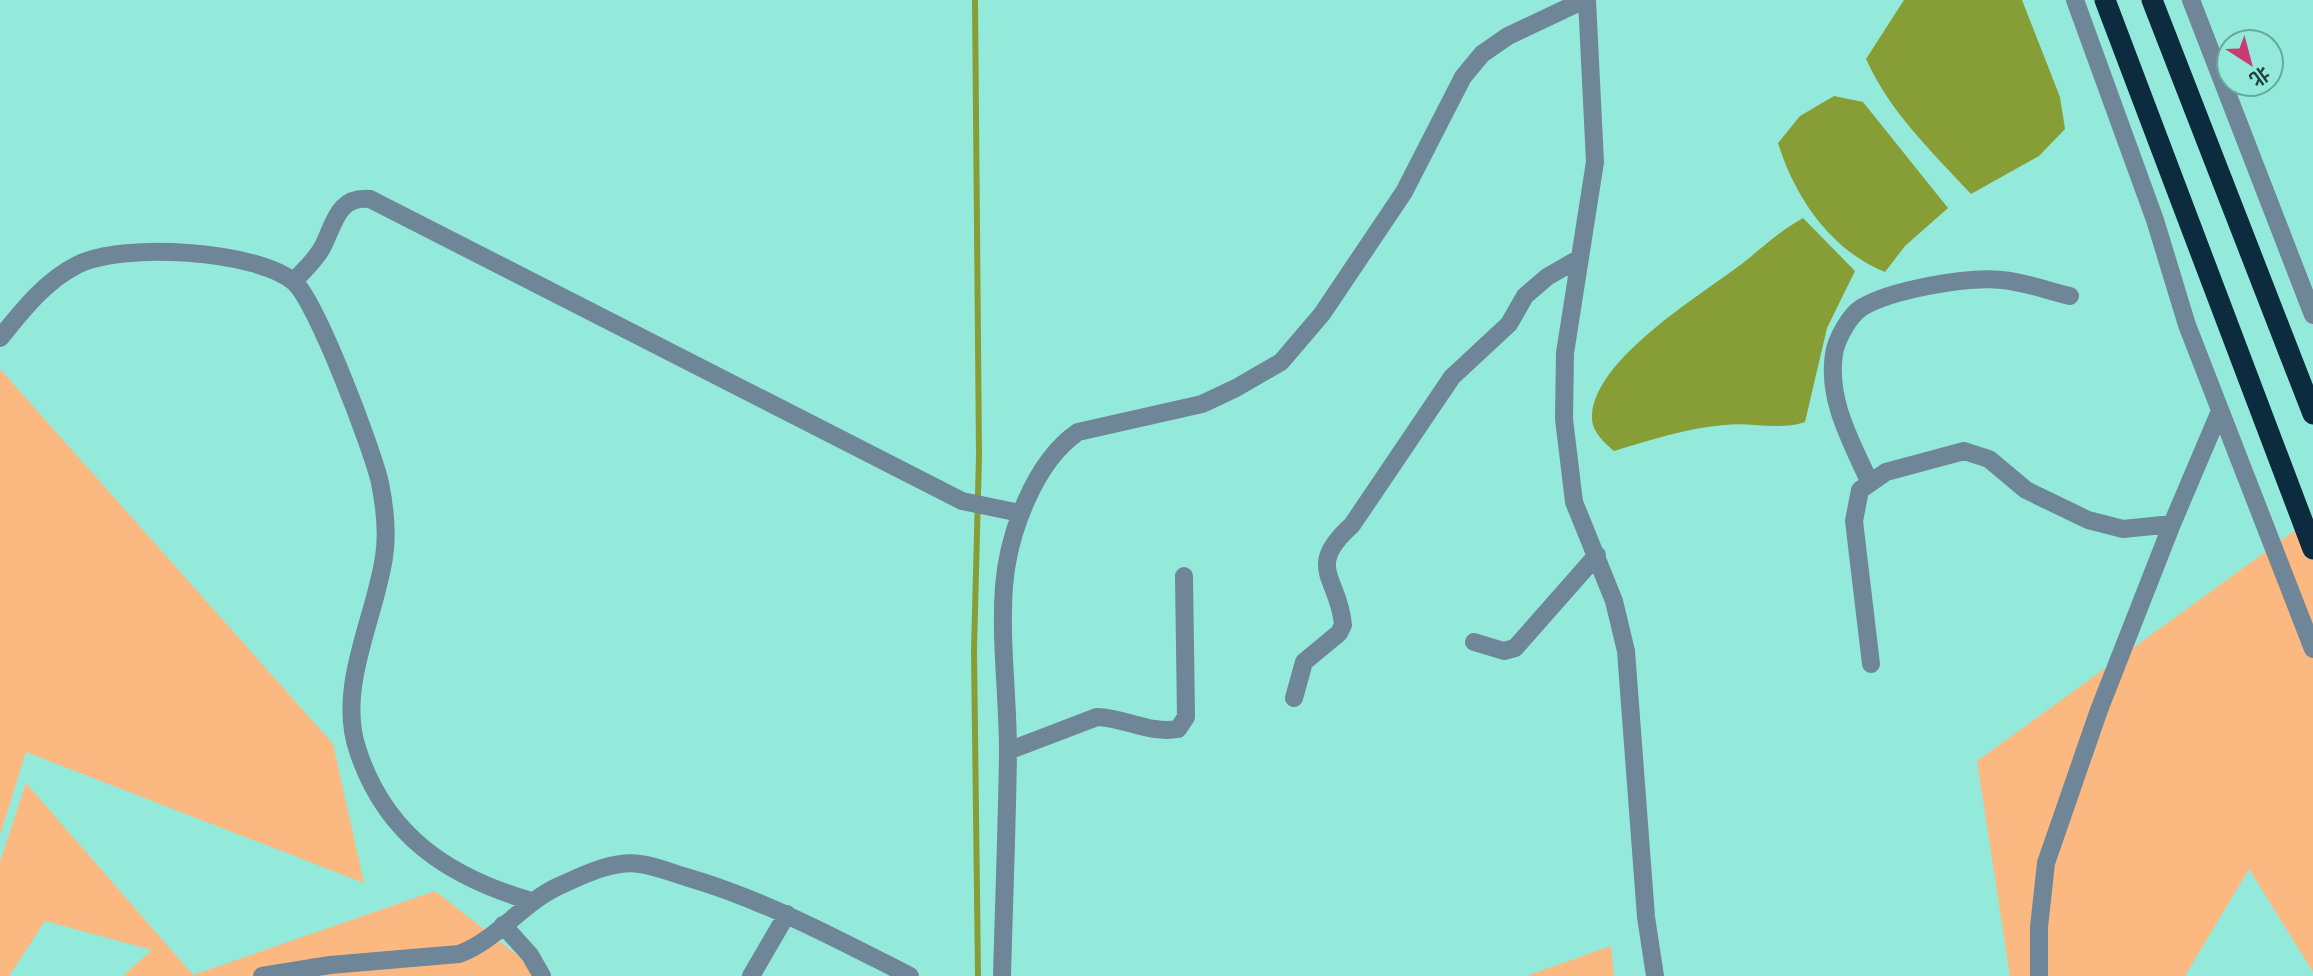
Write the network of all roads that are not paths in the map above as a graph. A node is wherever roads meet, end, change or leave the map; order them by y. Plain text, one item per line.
1 (1585, 0) edge
2 (2075, 0) edge
3 (2105, 0) edge
4 (2152, 0) edge
5 (2190, 0) edge
6 (1580, 258) junction
7 (294, 281) junction
8 (2070, 296) dead end
9 (2313, 315) edge
10 (0, 338) edge
11 (2221, 411) junction
12 (2313, 414) edge
13 (1869, 481) junction
14 (1020, 513) junction
15 (2172, 524) junction
16 (2313, 549) edge
17 (1597, 555) junction
18 (1184, 576) dead end
19 (1474, 642) dead end
20 (2313, 649) edge
21 (1871, 664) dead end
22 (1294, 698) dead end
23 (1008, 751) junction
24 (531, 901) junction
25 (787, 914) junction
26 (503, 925) junction
27 (262, 976) edge
28 (542, 976) edge
29 (751, 976) edge
30 (910, 976) edge
31 (1002, 976) edge
32 (1655, 976) edge
33 (2039, 976) edge

1 - 6 street
1 - 14 street
2 - 11 street
3 - 16 highway
4 - 12 highway
5 - 9 street
6 - 17 street
6 - 22 street
7 - 10 street
7 - 14 street
7 - 24 street
8 - 13 street
11 - 15 street
11 - 20 street
13 - 15 street
13 - 21 street
14 - 23 street
15 - 33 street
17 - 19 street
17 - 32 street
18 - 23 street
23 - 31 street
24 - 25 street
24 - 26 street
25 - 29 street
25 - 30 street
26 - 27 street
26 - 28 street

